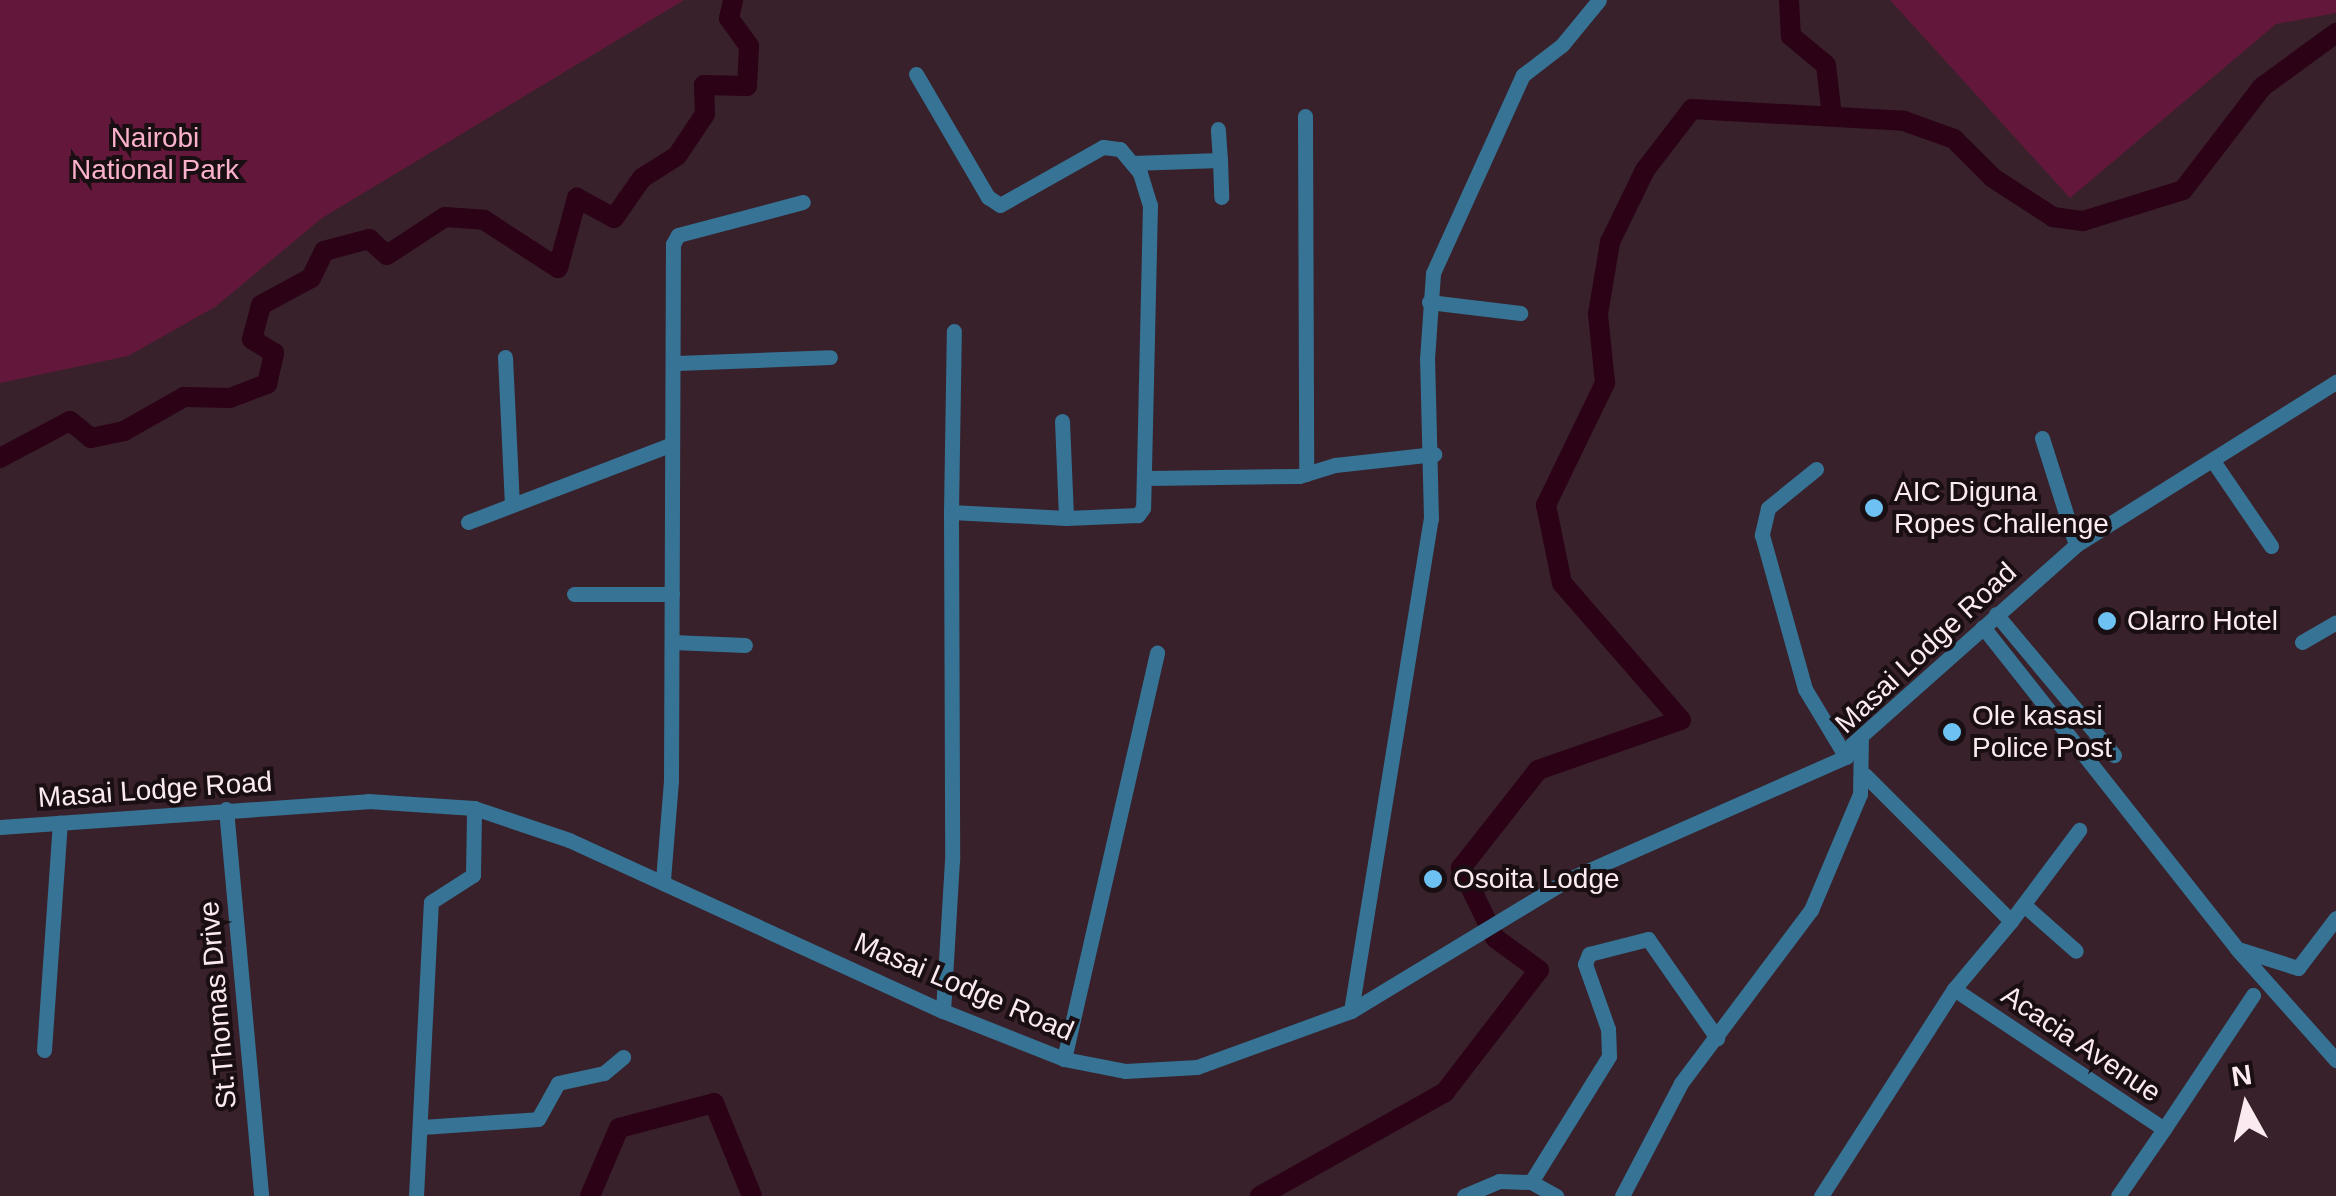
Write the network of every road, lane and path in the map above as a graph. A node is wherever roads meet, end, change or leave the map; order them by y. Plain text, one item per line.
1 (1599, 0) edge
2 (916, 74) dead end
3 (1305, 116) dead end
4 (1218, 129) dead end
5 (1220, 160) junction
6 (1132, 163) junction
7 (1221, 197) dead end
8 (803, 202) dead end
9 (1430, 302) junction
10 (1520, 313) dead end
11 (954, 331) dead end
12 (830, 357) dead end
13 (505, 358) dead end
14 (676, 363) junction
15 (2334, 386) edge
16 (1062, 421) dead end
17 (2042, 438) dead end
18 (672, 444) junction
19 (1434, 454) junction
20 (2213, 461) junction
21 (1816, 469) dead end
22 (1306, 474) junction
23 (1148, 478) junction
24 (512, 505) junction
25 (951, 512) junction
26 (1066, 518) junction
27 (468, 522) dead end
28 (2076, 545) junction
29 (2270, 546) dead end
30 (574, 594) dead end
31 (672, 594) junction
32 (1996, 614) junction
33 (2336, 622) edge
34 (1983, 627) junction
35 (672, 642) junction
36 (2302, 642) dead end
37 (745, 645) dead end
38 (1157, 654) dead end
39 (1861, 739) junction
40 (2114, 755) dead end
41 (1846, 756) junction
42 (1865, 774) junction
43 (474, 808) junction
44 (226, 809) junction
45 (60, 823) junction
46 (0, 827) edge
47 (2078, 830) dead end
48 (662, 880) junction
49 (2024, 905) junction
50 (2336, 918) edge
51 (2011, 921) junction
52 (2237, 949) junction
53 (2076, 951) dead end
54 (1954, 989) junction
55 (2253, 996) dead end
56 (943, 1011) junction
57 (1351, 1011) junction
58 (1717, 1038) junction
59 (44, 1050) dead end
60 (623, 1057) dead end
61 (1064, 1059) junction
62 (2336, 1060) edge
63 (422, 1127) junction
64 (2164, 1129) junction
65 (1531, 1182) junction
66 (260, 1196) edge
67 (416, 1196) edge
68 (1464, 1196) edge
69 (1556, 1196) edge
70 (1622, 1196) edge
71 (1821, 1196) edge
72 (2118, 1196) edge

1 - 9 street
2 - 6 street
3 - 22 street
4 - 5 street
5 - 6 street
5 - 7 street
6 - 23 street
8 - 14 street
9 - 10 street
9 - 19 street
11 - 25 street
12 - 14 street
13 - 24 street
14 - 18 street
15 - 20 street, Masai Lodge Road
16 - 26 street
17 - 28 street
18 - 24 street
18 - 31 street
19 - 22 street
19 - 57 street
20 - 28 street, Masai Lodge Road
20 - 29 street
21 - 41 street
22 - 23 street
23 - 26 street
24 - 27 street
25 - 26 street
25 - 56 street
28 - 32 street, Masai Lodge Road
30 - 31 street
31 - 35 street
32 - 34 street, Masai Lodge Road
32 - 40 street
33 - 36 street
34 - 39 street, Masai Lodge Road
34 - 52 street
35 - 37 street
35 - 48 street
38 - 61 street
39 - 41 street, Masai Lodge Road
39 - 42 street
41 - 57 street, Masai Lodge Road
42 - 51 street
42 - 58 street
43 - 44 street, Masai Lodge Road
43 - 48 street, Masai Lodge Road
43 - 63 street
44 - 45 street, Masai Lodge Road
44 - 66 street, St.Thomas Drive
45 - 46 street, Masai Lodge Road
45 - 59 street
47 - 49 street
48 - 56 street, Masai Lodge Road
49 - 51 street
49 - 53 street
50 - 52 street
51 - 54 street
52 - 62 street
54 - 64 street, Acacia Avenue
54 - 71 street
55 - 64 street
56 - 61 street, Masai Lodge Road
57 - 61 street, Masai Lodge Road
58 - 65 street
58 - 70 street
60 - 63 street
63 - 67 street
64 - 72 street, Acacia Avenue
65 - 68 street
65 - 69 street

